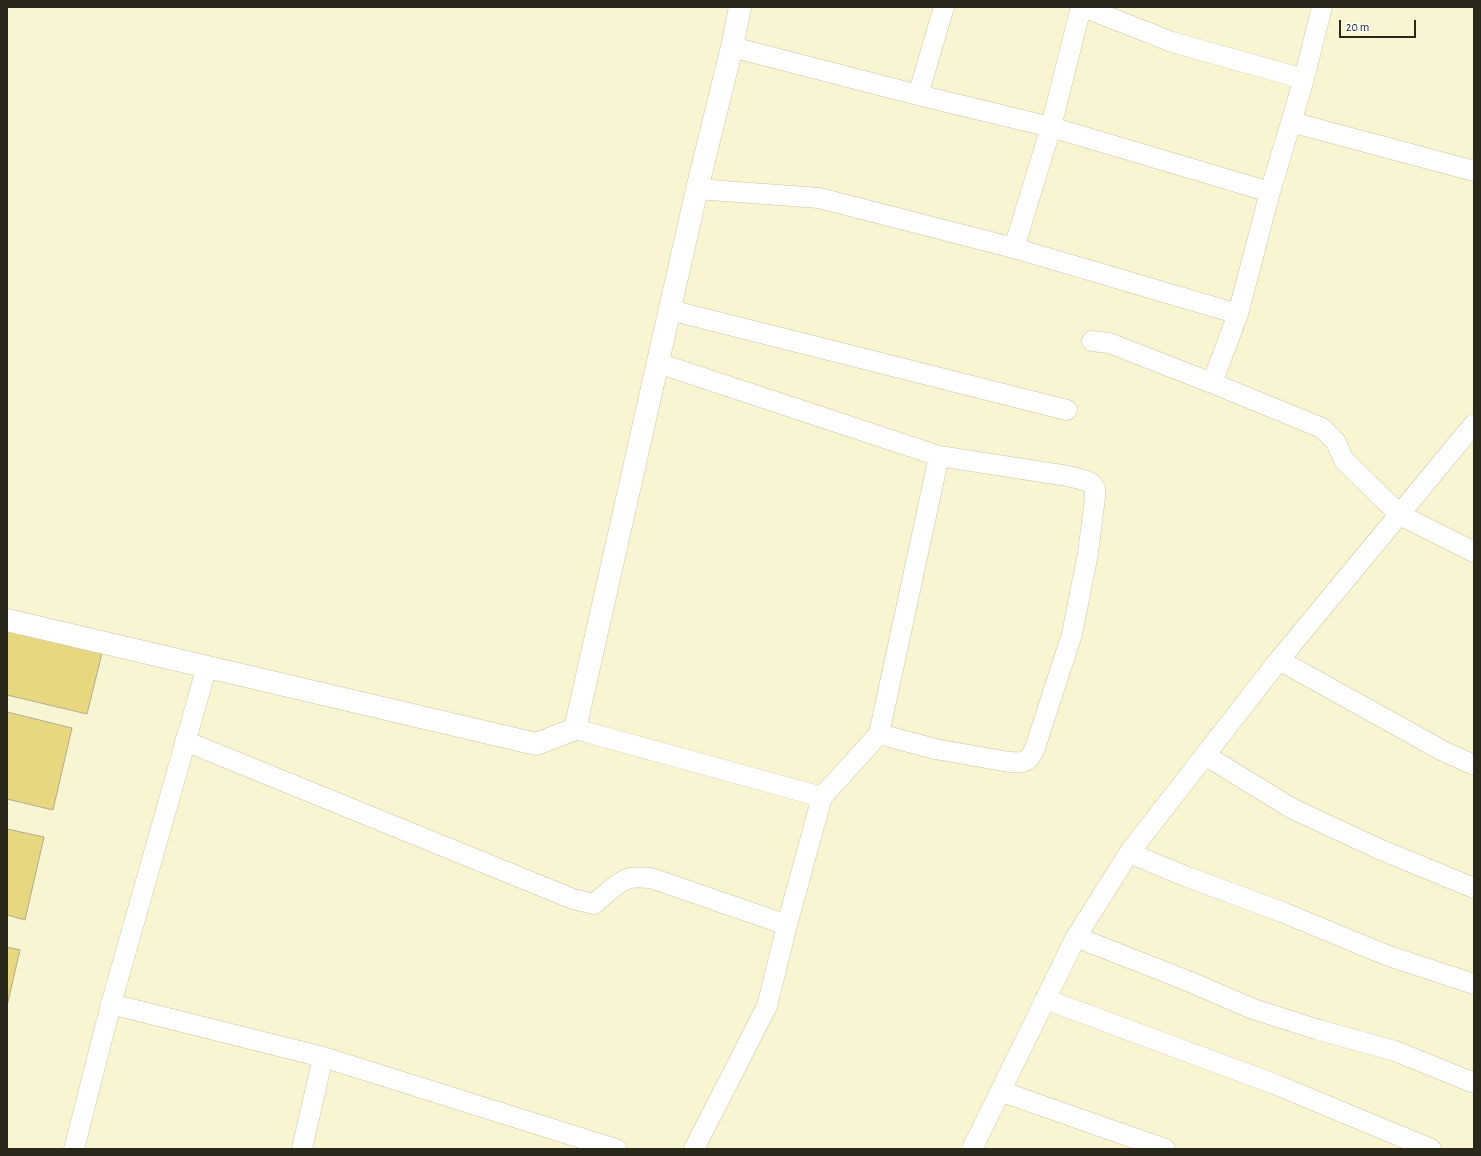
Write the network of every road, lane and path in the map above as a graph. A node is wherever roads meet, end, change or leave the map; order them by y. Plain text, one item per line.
1 (740, 7) edge
2 (944, 7) edge
3 (1082, 7) edge
4 (1322, 7) edge
5 (732, 47) junction
6 (1304, 79) junction
7 (918, 95) junction
8 (1291, 122) junction
9 (1051, 127) junction
10 (1474, 171) edge
11 (697, 189) junction
12 (1270, 192) junction
13 (1014, 248) junction
14 (670, 310) junction
15 (1238, 314) junction
16 (1092, 341) dead end
17 (658, 363) junction
18 (1212, 383) junction
19 (1067, 410) dead end
20 (1474, 424) edge
21 (939, 456) junction
22 (1400, 515) junction
23 (1474, 552) edge
24 (7, 620) edge
25 (1279, 660) junction
26 (207, 666) junction
27 (575, 729) junction
28 (879, 734) junction
29 (185, 741) junction
30 (1206, 755) junction
31 (1474, 765) edge
32 (822, 797) junction
33 (1129, 854) junction
34 (1474, 888) edge
35 (787, 926) junction
36 (1076, 937) junction
37 (1474, 984) edge
38 (1045, 999) junction
39 (111, 1004) junction
40 (323, 1057) junction
41 (1474, 1083) edge
42 (1000, 1091) junction
43 (74, 1149) edge
44 (302, 1149) edge
45 (616, 1149) edge
46 (694, 1149) edge
47 (972, 1149) edge
48 (1165, 1149) edge
49 (1431, 1149) edge

1 - 5 street
2 - 7 street
3 - 6 street
3 - 9 street
4 - 6 street
5 - 7 street
5 - 11 street
6 - 8 street
7 - 9 street
8 - 10 street
8 - 12 street
9 - 12 street
9 - 13 street
11 - 13 street
11 - 14 street
12 - 15 street
13 - 15 street
14 - 17 street
14 - 19 street
15 - 18 street
16 - 18 street
17 - 21 street
17 - 27 street
18 - 22 street
20 - 22 street
21 - 28 street
21 - 28 street
22 - 23 street
22 - 25 street
24 - 26 street
25 - 30 street
25 - 31 street
26 - 27 street
26 - 29 street
27 - 32 street
28 - 32 street
29 - 35 street
29 - 39 street
30 - 33 street
30 - 34 street
32 - 35 street
33 - 36 street
33 - 37 street
35 - 46 street
36 - 38 street
36 - 41 street
38 - 42 street
38 - 49 street
39 - 40 street
39 - 43 street
40 - 44 street
40 - 45 street
42 - 47 street
42 - 48 street

